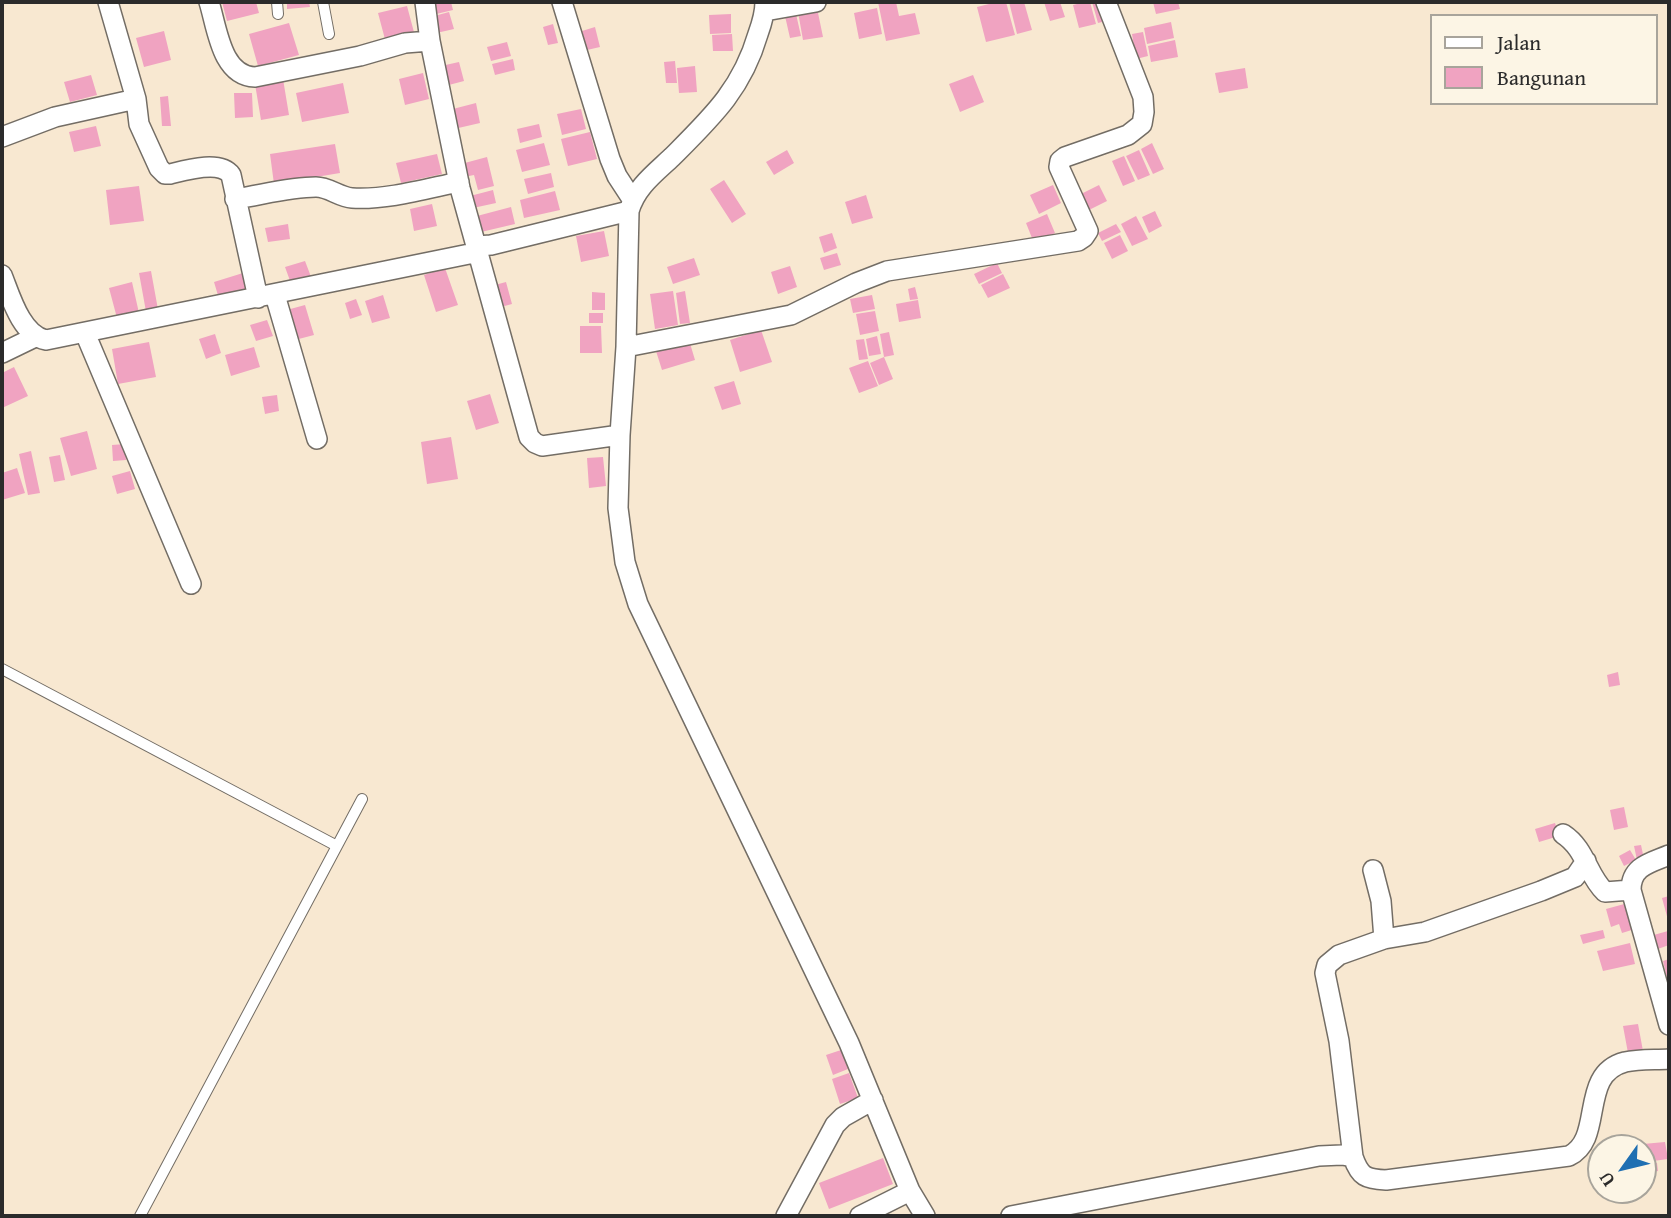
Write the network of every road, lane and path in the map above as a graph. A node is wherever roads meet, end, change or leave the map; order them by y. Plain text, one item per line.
1 (108, 2) edge
2 (209, 2) edge
3 (277, 2) edge
4 (323, 2) edge
5 (425, 2) edge
6 (562, 2) edge
7 (817, 2) edge
8 (1106, 2) edge
9 (765, 6) edge
10 (278, 14) dead end
11 (328, 34) dead end
12 (430, 41) junction
13 (136, 99) junction
14 (2, 137) edge
15 (459, 182) junction
16 (235, 199) junction
17 (630, 205) junction
18 (478, 249) junction
19 (2, 275) edge
20 (266, 296) junction
21 (85, 333) junction
22 (35, 337) junction
23 (626, 347) junction
24 (2, 353) edge
25 (620, 435) junction
26 (317, 439) dead end
27 (191, 584) dead end
28 (2, 669) edge
29 (362, 799) dead end
30 (1563, 834) dead end
31 (337, 846) junction
32 (1669, 855) edge
33 (1586, 861) junction
34 (1373, 870) dead end
35 (1631, 890) junction
36 (1384, 939) junction
37 (1669, 1025) edge
38 (1669, 1059) edge
39 (873, 1100) junction
40 (1353, 1157) junction
41 (910, 1191) junction
42 (141, 1216) edge
43 (786, 1216) edge
44 (860, 1216) edge
45 (925, 1216) edge
46 (1011, 1216) edge

1 - 13 street
2 - 12 street
3 - 10 lane
4 - 11 lane
5 - 12 street
6 - 17 street
7 - 9 street
8 - 23 street
9 - 17 street
12 - 15 street
13 - 14 street
13 - 16 street
15 - 16 street
15 - 18 street
16 - 20 street
17 - 18 street
17 - 23 street
18 - 20 street
18 - 25 street
19 - 22 street
20 - 21 street
20 - 26 street
21 - 22 street
21 - 27 street
22 - 24 street
23 - 25 street
25 - 39 street
28 - 31 lane
29 - 31 lane
30 - 33 street
31 - 42 lane
32 - 35 street
33 - 35 street
33 - 36 street
34 - 36 street
35 - 37 street
36 - 40 street
38 - 40 street
39 - 41 street
39 - 43 street
40 - 46 street
41 - 44 street
41 - 45 street

